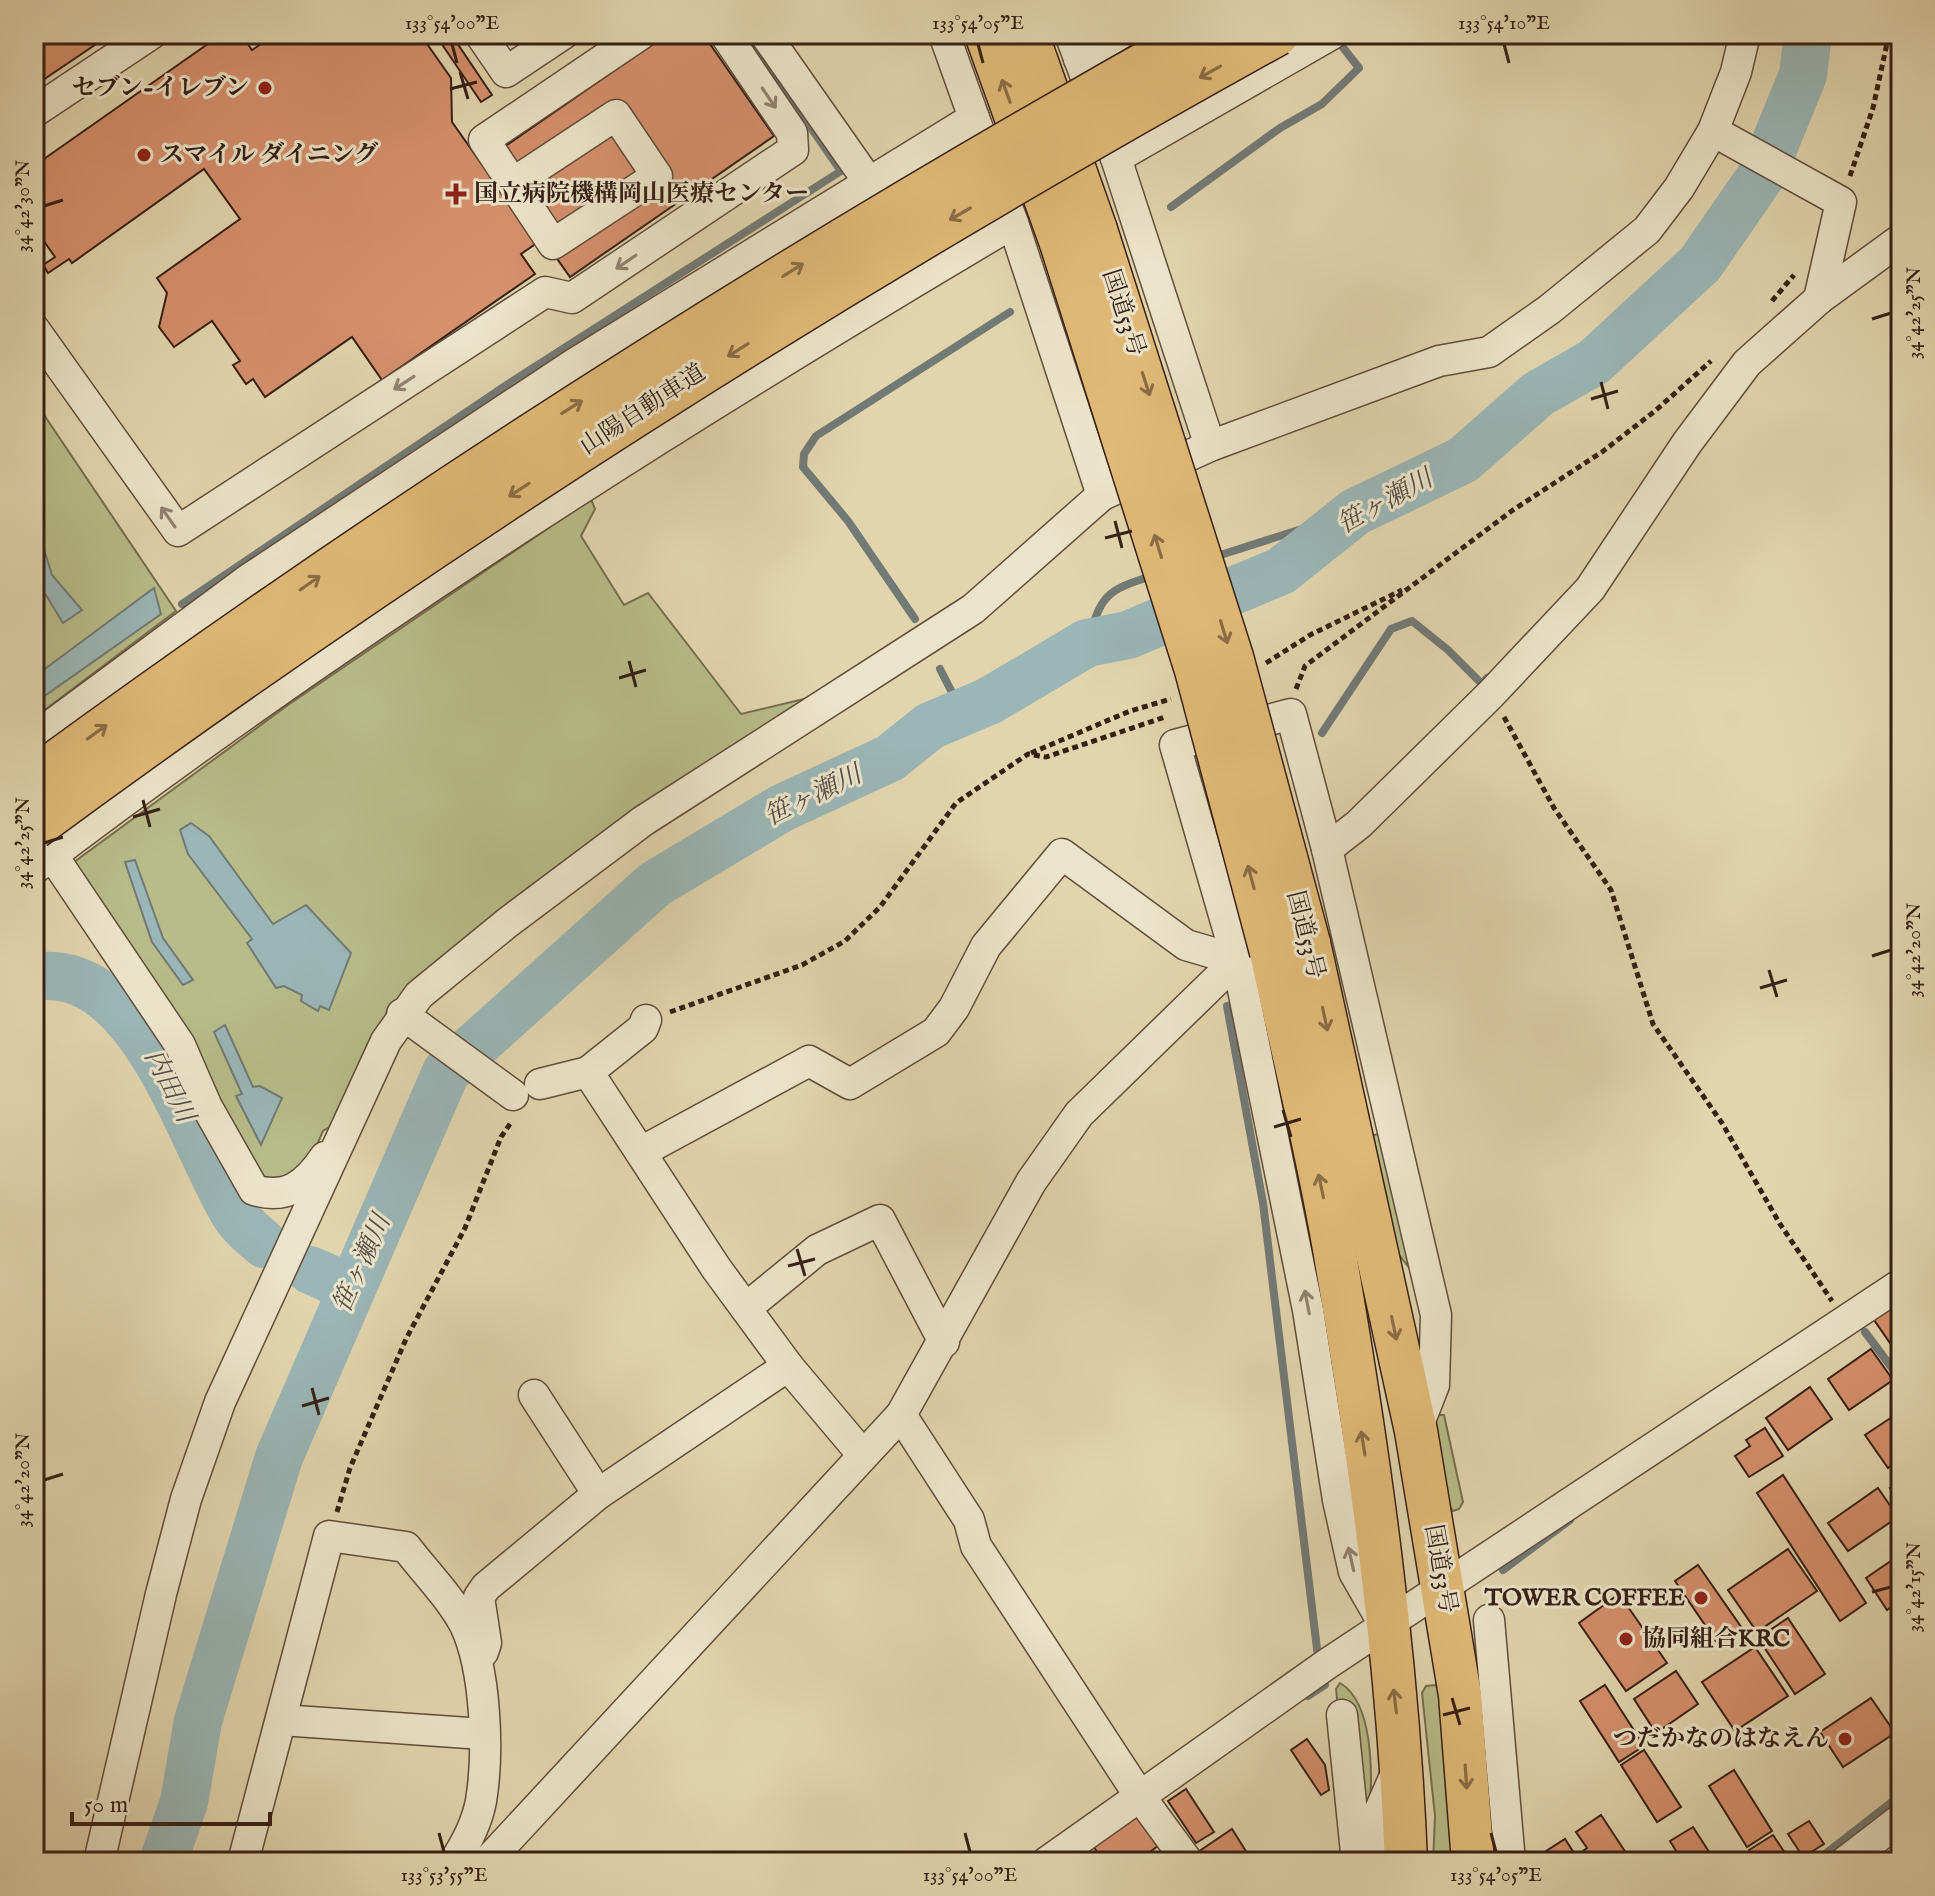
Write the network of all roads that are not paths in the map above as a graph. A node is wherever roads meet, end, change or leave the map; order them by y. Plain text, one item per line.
1 (151, 34) edge
2 (480, 34) edge
3 (563, 34) edge
4 (641, 34) edge
5 (725, 34) edge
6 (765, 34) edge
7 (944, 34) edge
8 (986, 34) edge
9 (1027, 34) edge
10 (1120, 34) edge
11 (1197, 34) edge
12 (1278, 34) edge
13 (1332, 34) edge
14 (1745, 34) edge
15 (1074, 46) edge
16 (34, 112) edge
17 (974, 118) junction
18 (1721, 135) junction
19 (1116, 158) junction
20 (868, 181) junction
21 (513, 183) junction
22 (1013, 223) junction
23 (1078, 236) junction
24 (1901, 239) edge
25 (1146, 248) junction
26 (1037, 299) junction
27 (1819, 299) junction
28 (34, 329) edge
29 (1210, 446) junction
30 (1102, 495) junction
31 (34, 738) edge
32 (34, 778) edge
33 (1327, 849) junction
34 (40, 851) edge
35 (1272, 952) junction
36 (405, 1018) junction
37 (646, 1020) road end
38 (588, 1072) junction
39 (641, 1152) junction
40 (336, 1154) junction
41 (1377, 1247) junction
42 (1901, 1284) edge
43 (746, 1308) junction
44 (1436, 1315) junction
45 (944, 1342) junction
46 (788, 1366) junction
47 (534, 1395) dead end
48 (901, 1415) junction
49 (1416, 1431) junction
50 (862, 1454) junction
51 (598, 1494) junction
52 (1444, 1587) junction
53 (1489, 1620) dead end
54 (1386, 1628) junction
55 (479, 1661) junction
56 (1460, 1695) junction
57 (1342, 1715) dead end
58 (281, 1720) junction
59 (483, 1734) junction
60 (1402, 1761) junction
61 (1502, 1773) junction
62 (1139, 1795) junction
63 (1901, 1819) edge
64 (1508, 1831) junction
65 (99, 1862) edge
66 (243, 1862) edge
67 (454, 1862) edge
68 (487, 1862) edge
69 (1047, 1862) edge
70 (1188, 1862) edge
71 (1357, 1862) edge
72 (1370, 1862) edge
73 (1406, 1862) edge
74 (1473, 1862) edge
75 (1483, 1862) edge
76 (1510, 1862) edge
77 (1845, 1862) edge

1 - 16 street
2 - 3 street
4 - 21 street
5 -> 28 street
6 - 20 street
7 - 17 street
23 -> 8 highway, 国道53号
9 - 23 highway, 国道53号
10 - 15 street
32 -> 11 highway, 山陽自動車道, bridge
12 -> 34 highway, 山陽自動車道, bridge
13 - 19 street
14 - 18 street
15 - 19 street
17 - 20 street
17 - 22 street
18 - 27 street
18 - 29 street
19 - 25 street
20 - 31 street
21 - 21 street
22 - 26 street
22 - 34 street
23 - 35 highway, 国道53号, bridge
24 - 27 street
25 - 26 street
25 - 29 street
26 - 30 street
27 - 33 street
29 - 30 street
30 - 36 street
33 - 35 street
33 - 44 street
34 - 40 street
35 - 39 street
35 -> 41 highway, 国道53号
35 - 45 street
54 -> 35 highway, 国道53号
36 - 38 street
36 - 40 street
37 - 38 street
38 - 39 street
39 - 43 street
40 - 65 street
41 - 44 street
41 -> 49 highway, 国道53号
42 - 52 street
43 - 45 street
43 - 46 street
44 - 49 street
45 - 48 street
46 - 50 street
46 - 51 street
47 - 51 street
48 - 50 street
48 - 62 street
49 - 52 highway, 国道53号
50 - 68 street
51 - 55 street
52 - 54 street
52 - 56 highway, 国道53号
53 - 61 street
60 -> 54 highway, 国道53号
54 - 62 street
55 - 58 street
55 - 59 street
56 - 61 street
56 -> 74 highway, 国道53号
57 - 71 street
58 - 59 street
58 - 66 street
59 - 67 street
60 - 72 street
60 - 73 highway, 国道53号
61 - 64 street
62 - 69 street
62 - 70 street
63 - 77 street
64 - 75 street
64 - 76 street

